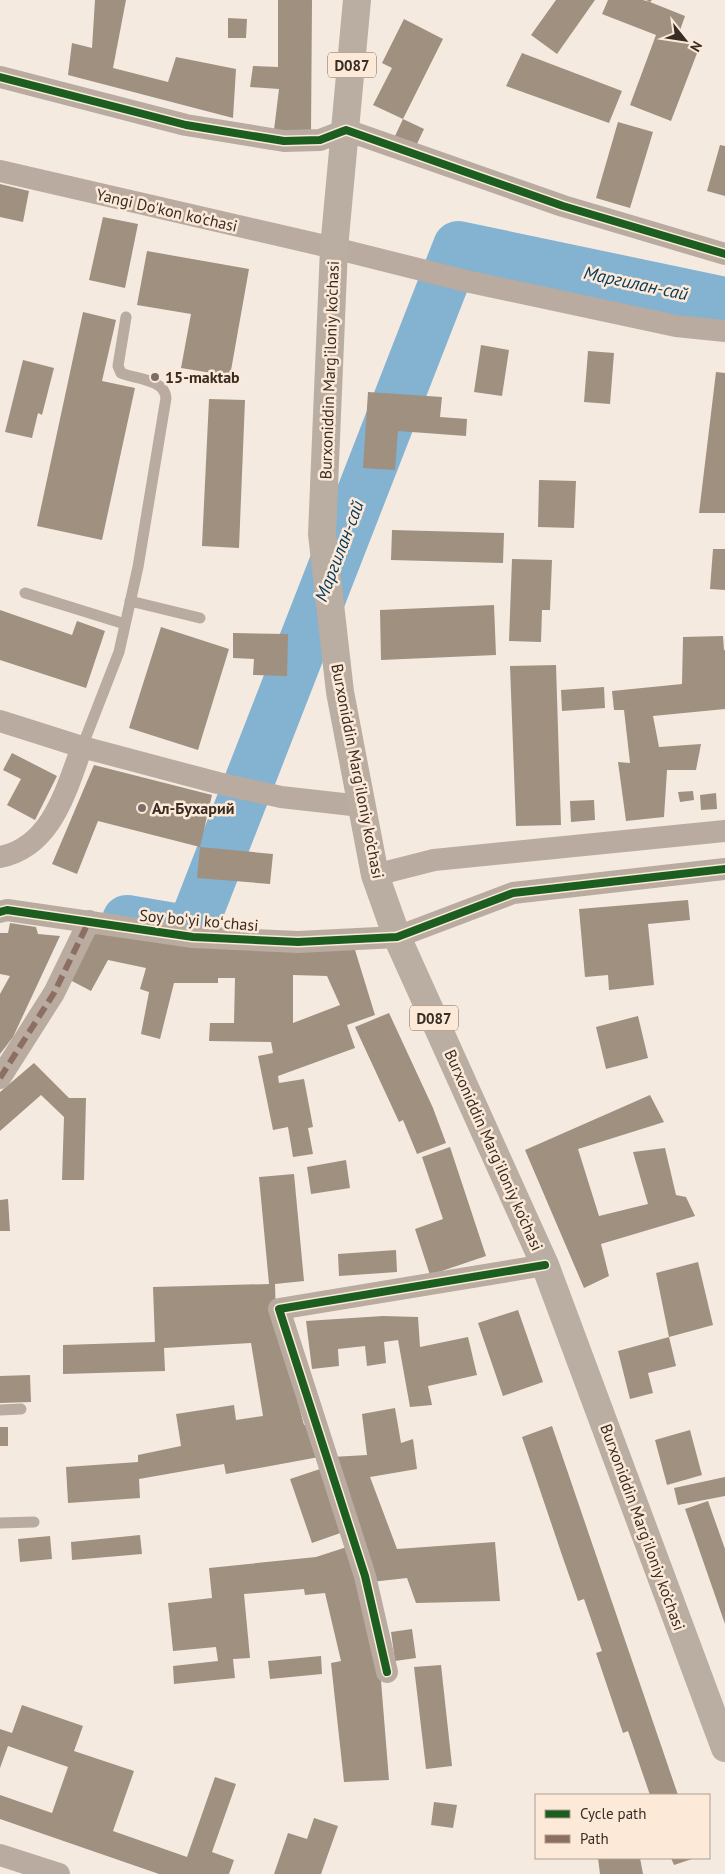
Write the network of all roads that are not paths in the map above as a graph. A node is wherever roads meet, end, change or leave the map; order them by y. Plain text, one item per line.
1 (358, 0) edge
2 (0, 76) edge
3 (346, 130) junction
4 (0, 171) edge
5 (334, 248) junction
6 (725, 254) edge
7 (126, 317) dead end
8 (725, 331) edge
9 (25, 593) dead end
10 (130, 601) junction
11 (200, 618) dead end
12 (125, 624) junction
13 (0, 721) edge
14 (82, 747) junction
15 (361, 806) junction
16 (725, 831) edge
17 (0, 857) edge
18 (725, 869) edge
19 (375, 875) junction
20 (0, 912) edge
21 (89, 921) junction
22 (397, 937) junction
23 (0, 1078) edge
24 (545, 1265) junction
25 (21, 1409) dead end
26 (0, 1410) edge
27 (34, 1522) dead end
28 (0, 1523) edge
29 (387, 1672) dead end
30 (725, 1748) edge
31 (0, 1855) edge
32 (59, 1874) edge

1 - 3 main road, Burxoniddin Marg’iloniy ko’chasi / D087
2 - 3 street
3 - 5 main road, Burxoniddin Marg’iloniy ko’chasi / D087
3 - 6 street
4 - 5 street, Yangi Do'kon ko'chasi
5 - 8 street, Yangi Do'kon ko'chasi
5 - 15 main road, Burxoniddin Marg’iloniy ko’chasi / D087
7 - 10 lane
9 - 12 lane
10 - 11 lane
10 - 12 lane
12 - 14 lane
13 - 14 street
14 - 15 street
14 - 17 street
15 - 19 main road, Burxoniddin Marg’iloniy ko’chasi / D087
16 - 19 street
18 - 22 street, Soy boʻyi koʻchasi
19 - 22 main road, Burxoniddin Marg’iloniy ko’chasi / D087
20 - 21 street, Soy boʻyi koʻchasi
21 - 22 street, Soy boʻyi koʻchasi
21 - 23 street
22 - 24 main road, Burxoniddin Marg’iloniy ko’chasi / D087
24 - 29 street
24 - 30 main road, Burxoniddin Marg’iloniy ko’chasi / D087
25 - 26 lane
27 - 28 lane
31 - 32 street

